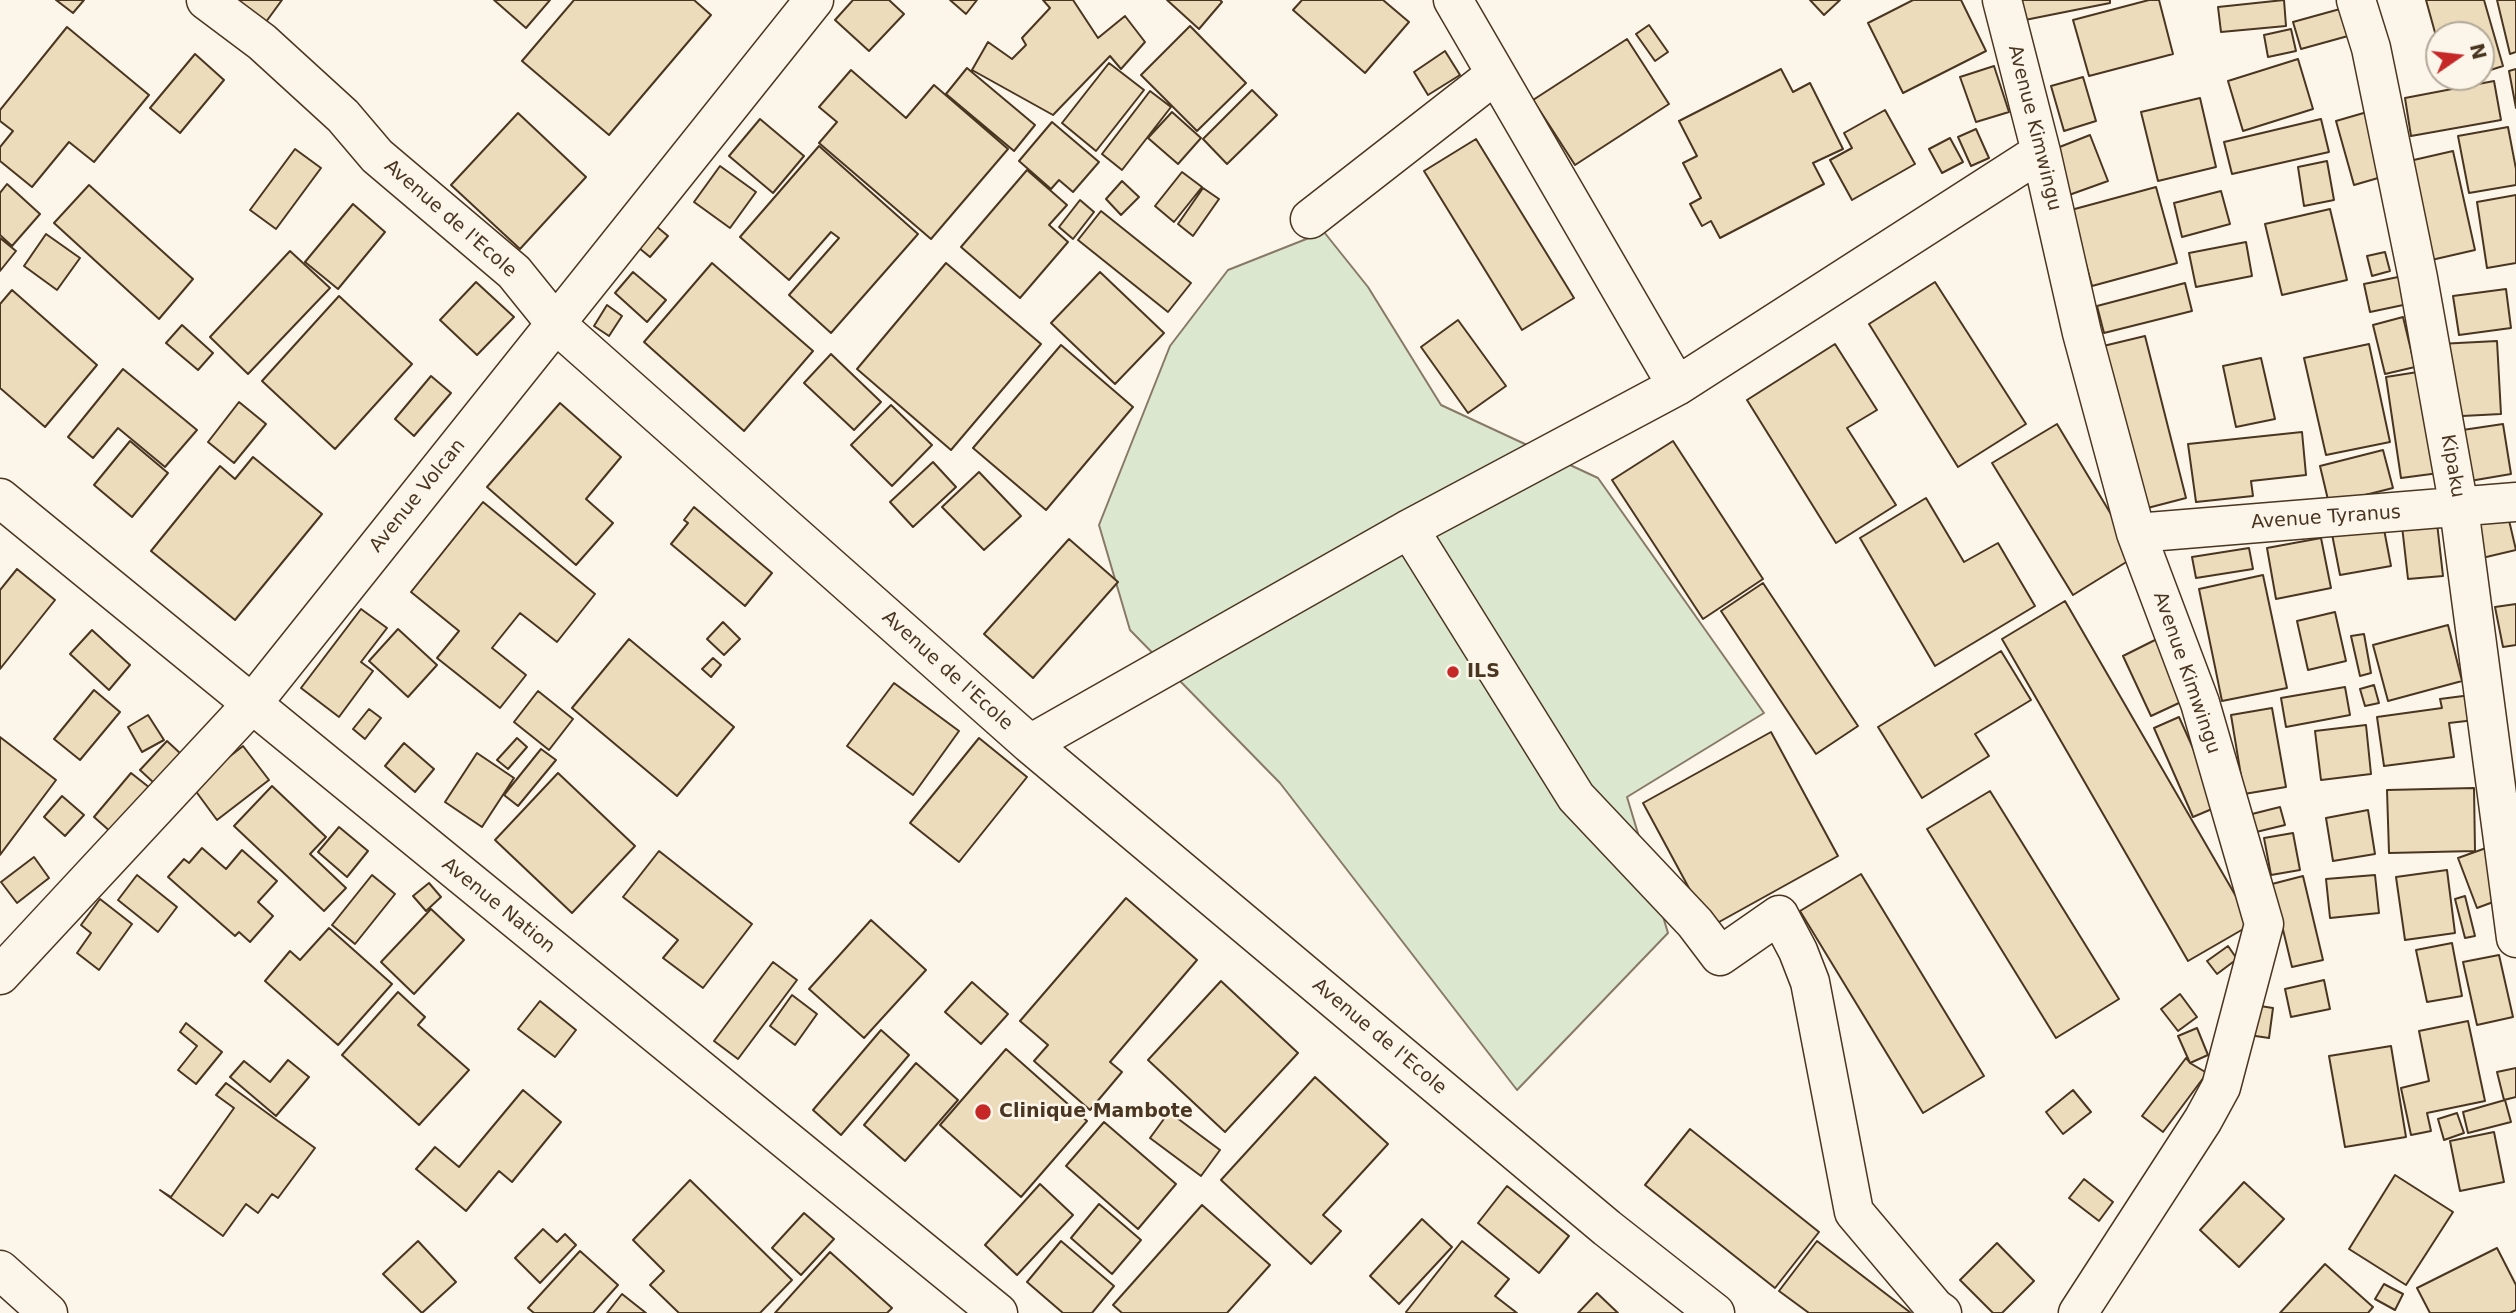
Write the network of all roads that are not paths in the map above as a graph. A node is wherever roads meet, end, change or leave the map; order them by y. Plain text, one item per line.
1 (206, 0) edge
2 (814, 0) edge
3 (1453, 0) edge
4 (2002, 0) edge
5 (2356, 0) edge
6 (1496, 74) junction
7 (2041, 152) junction
8 (1310, 219) dead end
9 (556, 324) junction
10 (1677, 386) junction
11 (0, 498) edge
12 (2516, 502) edge
13 (2459, 508) junction
14 (1409, 529) junction
15 (2136, 533) junction
16 (251, 705) junction
17 (1030, 744) junction
18 (2516, 938) edge
19 (0, 975) edge
20 (0, 1270) edge
21 (48, 1313) edge
22 (998, 1313) edge
23 (1715, 1313) edge
24 (1942, 1313) edge
25 (2078, 1313) edge

1 - 9 street, Avenue de l'Ecole
2 - 9 street, Avenue Volcan
3 - 6 street
4 - 7 street, Avenue Kimwingu
5 - 13 street, Kipaku
6 - 8 street
6 - 10 street
7 - 10 street
7 - 15 street, Avenue Kimwingu
9 - 16 street, Avenue Volcan
9 - 17 street, Avenue de l'Ecole
10 - 14 street
11 - 16 street, Avenue Nation
12 - 13 street, Avenue Tyranus
13 - 15 street, Avenue Tyranus
13 - 18 street, Kipaku
14 - 17 street
14 - 24 street
15 - 25 street, Avenue Kimwingu
16 - 19 street, Avenue Volcan
16 - 22 street, Avenue Nation
17 - 23 street, Avenue de l'Ecole
20 - 21 street

